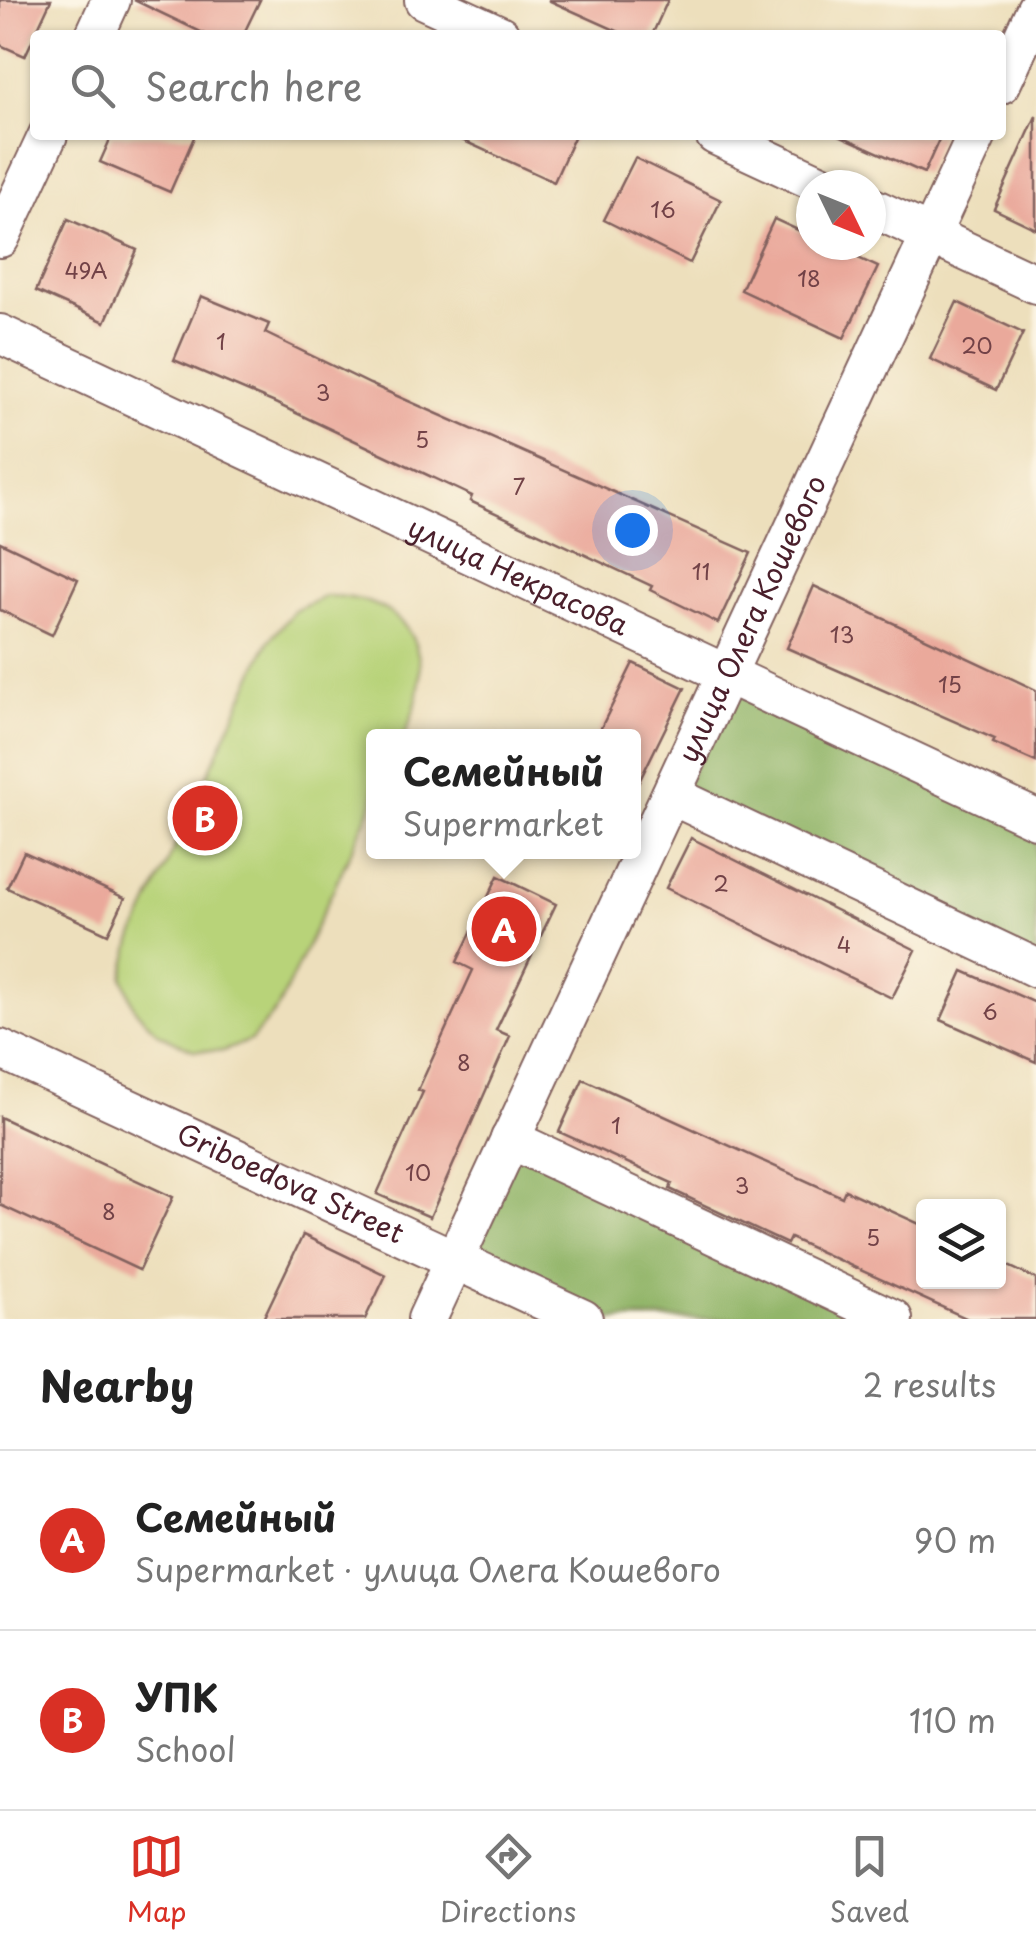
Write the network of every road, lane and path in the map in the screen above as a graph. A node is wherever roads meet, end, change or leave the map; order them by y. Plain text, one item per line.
1 (111, 0) edge
2 (424, 0) edge
3 (1036, 8) edge
4 (97, 30) edge
5 (489, 30) edge
6 (1006, 73) edge
7 (46, 140) edge
8 (726, 140) edge
9 (975, 140) edge
10 (796, 172) edge
11 (886, 215) edge
12 (931, 235) junction
13 (0, 238) edge
14 (1036, 284) edge
15 (0, 334) edge
16 (728, 672) junction
17 (671, 795) junction
18 (1036, 818) edge
19 (641, 859) edge
20 (641, 859) edge
21 (1036, 968) edge
22 (0, 1049) edge
23 (510, 1138) junction
24 (454, 1260) junction
25 (427, 1319) edge
26 (583, 1319) edge
27 (892, 1319) edge

1 - 4 street
2 - 5 street
3 - 6 street
7 - 13 street
8 - 10 street
9 - 12 street, улица Олега Кошевого
11 - 12 street
12 - 14 street
12 - 16 street, улица Олега Кошевого
15 - 16 street, улица Некрасова
16 - 17 street, улица Олега Кошевого
16 - 18 street, улица Некрасова
17 - 19 street, улица Олега Кошевого
17 - 21 street
20 - 23 street, улица Олега Кошевого
22 - 24 street, Griboedova Street
23 - 24 street, улица Олега Кошевого
23 - 27 street
24 - 25 street, улица Олега Кошевого
24 - 26 street, Griboedova Street

